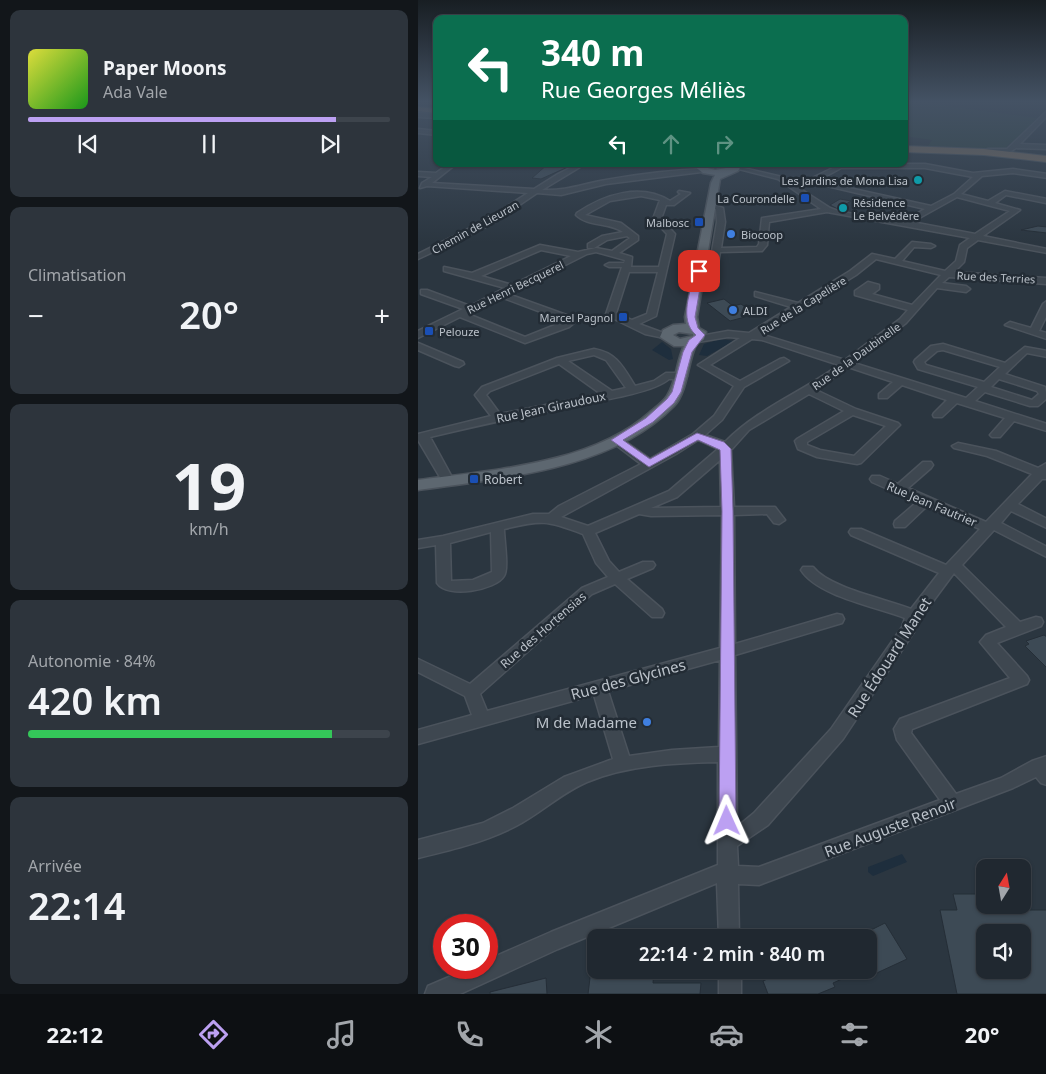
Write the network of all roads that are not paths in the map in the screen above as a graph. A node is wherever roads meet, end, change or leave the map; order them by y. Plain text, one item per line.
1 (1012, 148) edge
2 (908, 150) edge
3 (908, 150) edge
4 (908, 150) edge
5 (1046, 161) edge
6 (908, 166) edge
7 (448, 167) edge
8 (577, 167) edge
9 (690, 167) edge
10 (702, 167) edge
11 (733, 167) edge
12 (742, 167) edge
13 (837, 167) edge
14 (708, 172) junction
15 (726, 172) junction
16 (418, 174) edge
17 (436, 175) junction
18 (655, 175) junction
19 (979, 175) junction
20 (1046, 176) edge
21 (812, 181) junction
22 (786, 182) junction
23 (424, 184) junction
24 (418, 191) edge
25 (536, 192) junction
26 (681, 192) dead end
27 (956, 195) junction
28 (1046, 201) edge
29 (662, 203) junction
30 (990, 203) junction
31 (931, 208) junction
32 (828, 210) junction
33 (714, 220) junction
34 (905, 223) junction
35 (630, 233) junction
36 (976, 239) junction
37 (591, 246) dead end
38 (931, 246) dead end
39 (716, 250) junction
40 (1046, 251) edge
41 (613, 254) junction
42 (578, 255) junction
43 (875, 256) joint
44 (418, 257) edge
45 (898, 262) junction
46 (609, 265) dead end
47 (626, 267) junction
48 (447, 269) dead end
49 (662, 270) junction
50 (945, 274) junction
51 (473, 276) junction
52 (1046, 281) edge
53 (935, 285) junction
54 (513, 288) junction
55 (966, 289) dead end
56 (696, 290) junction
57 (424, 292) dead end
58 (500, 294) junction
59 (758, 294) dead end
60 (865, 295) dead end
61 (1046, 304) edge
62 (798, 306) junction
63 (471, 308) junction
64 (915, 308) junction
65 (460, 314) junction
66 (631, 324) junction
67 (1010, 325) dead end
68 (1034, 332) junction
69 (419, 333) edge
70 (674, 334) junction
71 (695, 335) junction
72 (755, 335) junction
73 (1046, 336) edge
74 (418, 346) edge
75 (1046, 354) edge
76 (685, 358) junction
77 (561, 361) junction
78 (784, 361) dead end
79 (459, 364) dead end
80 (846, 364) junction
81 (1006, 366) junction
82 (997, 375) junction
83 (682, 376) junction
84 (900, 381) junction
85 (740, 385) junction
86 (984, 387) junction
87 (632, 389) junction
88 (809, 390) junction
89 (610, 395) junction
90 (883, 396) dead end
91 (954, 399) junction
92 (967, 403) junction
93 (852, 411) junction
94 (938, 415) dead end
95 (1012, 417) junction
96 (498, 418) junction
97 (1046, 428) edge
98 (996, 435) dead end
99 (421, 436) edge
100 (697, 436) junction
101 (616, 440) junction
102 (958, 446) dead end
103 (725, 449) junction
104 (649, 464) junction
105 (927, 465) dead end
106 (726, 466) junction
107 (703, 468) junction
108 (1044, 472) edge
109 (876, 480) dead end
110 (448, 481) junction
111 (418, 486) edge
112 (899, 490) junction
113 (925, 501) junction
114 (1009, 505) junction
115 (640, 510) junction
116 (728, 511) junction
117 (552, 518) junction
118 (779, 520) dead end
119 (900, 524) dead end
120 (1046, 524) edge
121 (497, 526) junction
122 (990, 526) junction
123 (588, 531) junction
124 (856, 532) dead end
125 (443, 540) junction
126 (418, 544) edge
127 (1046, 553) edge
128 (648, 565) dead end
129 (951, 568) junction
130 (808, 570) dead end
131 (618, 579) junction
132 (658, 613) dead end
133 (914, 616) junction
134 (837, 619) dead end
135 (1036, 622) dead end
136 (1016, 628) junction
137 (728, 652) junction
138 (418, 666) edge
139 (599, 686) junction
140 (471, 692) junction
141 (482, 719) junction
142 (418, 737) edge
143 (728, 754) junction
144 (623, 764) junction
145 (1044, 769) edge
146 (952, 803) junction
147 (728, 841) junction
148 (418, 849) edge
149 (729, 875) junction
150 (729, 929) edge
151 (730, 979) edge
152 (462, 989) edge
153 (436, 994) edge
154 (730, 994) edge

1 - 2 street
3 - 5 highway
4 - 5 highway
6 - 19 street
7 - 17 street
8 - 25 street, Chemin de Lieuran
9 - 18 street
10 - 14 main road
11 - 15 main road
12 - 22 street
13 - 21 street
14 - 15 main road
14 - 18 street
14 - 70 main road
15 - 22 street
15 - 33 main road
16 - 17 street
17 - 23 street
18 - 25 street
19 - 20 street
19 - 27 street
21 - 22 street
21 - 31 street
22 - 32 street
23 - 24 street
23 - 25 street
25 - 44 street, Chemin de Lieuran
26 - 29 street
27 - 30 street
27 - 31 street
28 - 30 street
29 - 35 street
29 - 49 street
30 - 36 street, Rue de la Daubinelle
31 - 34 street
32 - 34 street
32 - 39 street
33 - 39 street
33 - 56 main road
34 - 36 street
35 - 37 street
35 - 41 street
36 - 40 street
36 - 50 street, Rue de la Daubinelle
38 - 45 street
39 - 56 street
41 - 42 street, Rue Henri Becquerel
41 - 47 street
42 - 51 street
42 - 54 street, Rue Henri Becquerel
43 - 45 street, Rue des Terries
43 - 62 street, Rue de la Capelière
45 - 50 street, Rue des Terries
46 - 47 street
47 - 49 street
47 - 66 street
48 - 51 street
49 - 66 street
50 - 52 street, Rue des Terries
50 - 53 street, Rue de la Daubinelle
51 - 54 street
53 - 55 street
53 - 64 street, Rue de la Daubinelle
54 - 58 street, Rue Henri Becquerel
56 - 71 main road
57 - 63 street
58 - 63 street, Rue Henri Becquerel
58 - 65 street
59 - 62 street
60 - 64 street
61 - 68 street
62 - 72 street, Rue de la Capelière
63 - 65 street, Rue Henri Becquerel
64 - 80 street, Rue de la Daubinelle
65 - 69 street, Rue Henri Becquerel
66 - 70 street
67 - 68 street
68 - 73 street
70 - 71 main road
70 - 76 main road
71 - 72 street
71 - 76 main road
72 - 80 street
72 - 85 street, Rue de la Capelière
74 - 79 street
75 - 81 street
76 - 83 main road
77 - 87 street
77 - 89 street
77 - 96 street
78 - 85 street
80 - 84 street
80 - 88 street, Rue de la Daubinelle
81 - 82 street
81 - 86 street
82 - 86 street
82 - 86 street
83 - 87 street, Rue Jean Giraudoux
83 - 101 main road
84 - 90 street
84 - 91 street
85 - 100 street
86 - 92 street
87 - 89 street, Rue Jean Giraudoux
88 - 93 street
88 - 103 street, Rue de la Daubinelle
89 - 96 street, Rue Jean Giraudoux
91 - 92 street
91 - 94 street
92 - 95 street
93 - 93 street
95 - 97 street
95 - 98 street
96 - 99 street, Rue Jean Giraudoux
99 - 110 street
100 - 103 street
100 - 104 street
101 - 104 street
101 - 110 main road
102 - 108 street
103 - 106 street
103 - 107 street, Rue de la Daubinelle
104 - 117 street
105 - 112 street
106 - 107 street
106 - 116 street
107 - 115 street, Rue de la Daubinelle
108 - 114 street, Rue Édouard Manet
109 - 112 street, Rue Jean Fautrier
110 - 111 main road
112 - 113 street, Rue Jean Fautrier
113 - 119 street
113 - 122 street, Rue Jean Fautrier
114 - 120 street
114 - 122 street, Rue Édouard Manet
115 - 116 street
115 - 123 street, Rue de la Daubinelle
116 - 118 street
116 - 137 street
117 - 121 street
117 - 123 street
121 - 125 street
121 - 125 street
122 - 127 street, Rue Jean Fautrier
122 - 129 street, Rue Édouard Manet
123 - 131 street
124 - 129 street
125 - 126 street
128 - 131 street, Rue des Hortensias
129 - 133 street, Rue Édouard Manet
129 - 136 street
130 - 133 street
131 - 132 street
131 - 140 street, Rue des Hortensias
133 - 147 street, Rue Édouard Manet
134 - 137 street, Rue des Glycines
135 - 136 street
136 - 146 street
137 - 139 street, Rue des Glycines
137 - 143 street
138 - 140 street
139 - 141 street, Rue des Glycines
139 - 144 street
140 - 141 street
141 - 142 street, Rue des Glycines
143 - 144 street
143 - 147 street
144 - 148 street
145 - 146 street, Rue Auguste Renoir
146 - 149 street, Rue Auguste Renoir
147 - 149 street
149 - 150 street
149 - 152 street, Rue Auguste Renoir
151 - 154 street
152 - 153 street, Rue Auguste Renoir

